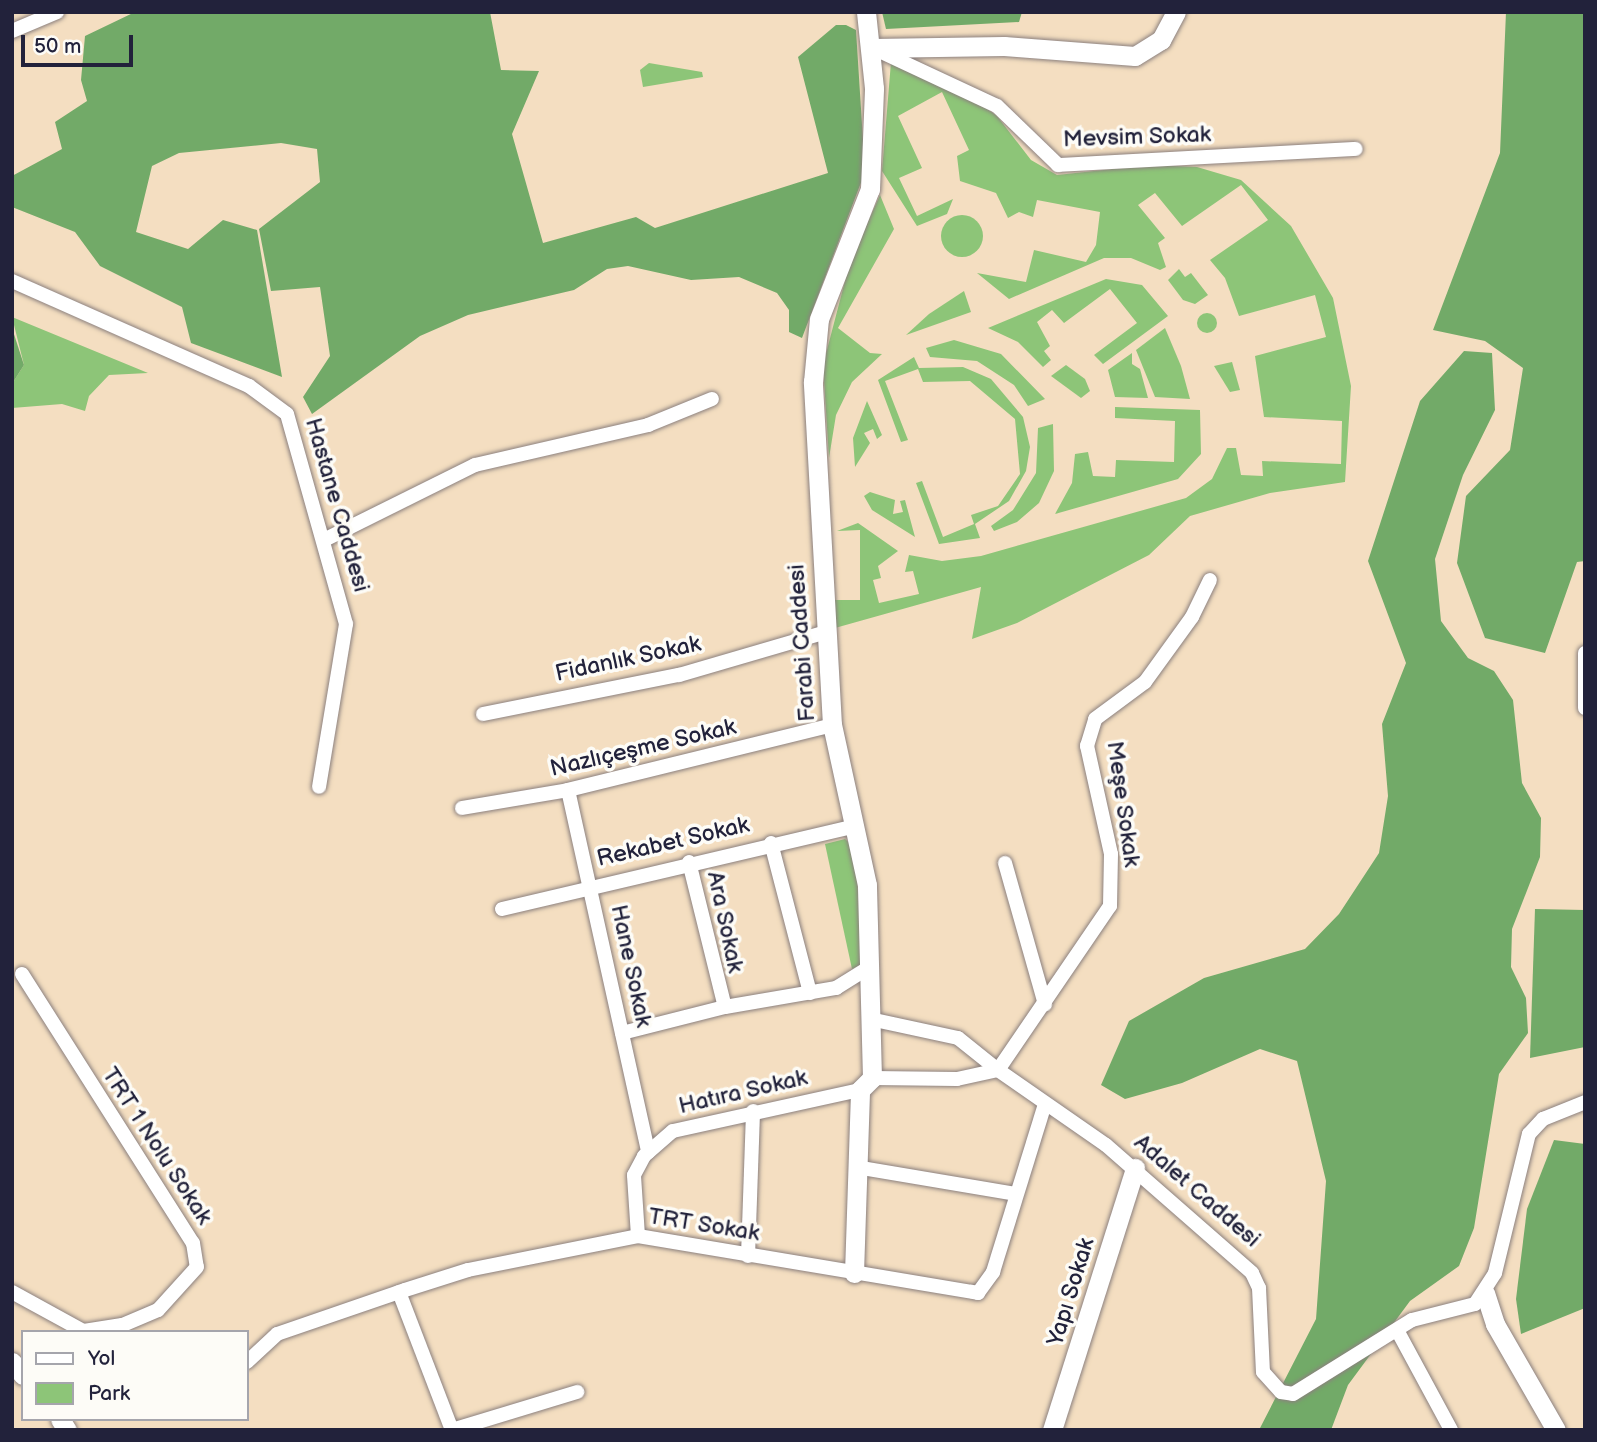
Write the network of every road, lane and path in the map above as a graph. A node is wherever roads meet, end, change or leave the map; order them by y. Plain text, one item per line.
1 (57, 12) edge
2 (866, 12) edge
3 (1176, 12) edge
4 (12, 31) edge
5 (872, 48) junction
6 (1356, 149) dead end
7 (12, 281) edge
8 (712, 399) dead end
9 (326, 539) junction
10 (1210, 580) dead end
11 (823, 633) junction
12 (1585, 653) edge
13 (1585, 708) edge
14 (483, 714) dead end
15 (832, 725) junction
16 (319, 787) dead end
17 (568, 789) junction
18 (462, 808) dead end
19 (856, 826) junction
20 (771, 843) junction
21 (689, 862) junction
22 (1005, 863) dead end
23 (590, 885) junction
24 (502, 909) dead end
25 (869, 967) junction
26 (22, 974) dead end
27 (810, 993) junction
28 (1045, 1004) junction
29 (725, 1007) junction
30 (870, 1019) junction
31 (622, 1032) junction
32 (998, 1070) junction
33 (866, 1084) junction
34 (1585, 1102) edge
35 (1044, 1107) junction
36 (753, 1111) junction
37 (648, 1152) junction
38 (862, 1168) junction
39 (1135, 1168) junction
40 (1016, 1194) junction
41 (638, 1236) junction
42 (748, 1256) junction
43 (854, 1273) junction
44 (12, 1292) edge
45 (400, 1292) junction
46 (1486, 1293) junction
47 (83, 1330) edge
48 (91, 1330) edge
49 (1397, 1330) junction
50 (248, 1361) edge
51 (577, 1392) dead end
52 (452, 1430) edge
53 (1052, 1430) edge
54 (1451, 1430) edge
55 (1556, 1430) edge

1 - 4 street
2 - 5 street, Farabi Caddesi
3 - 5 street
5 - 6 street, Mevsim Sokak
5 - 11 street, Farabi Caddesi
7 - 9 street, Hastane Caddesi
8 - 9 street
9 - 16 street, Hastane Caddesi
10 - 28 street, Meşe Sokak
11 - 14 street, Fidanlık Sokak
11 - 15 street, Farabi Caddesi
12 - 13 street
15 - 17 street, Nazlıçeşme Sokak
15 - 19 street, Farabi Caddesi
17 - 18 street, Nazlıçeşme Sokak
17 - 23 street, Hane Sokak
19 - 20 street, Rekabet Sokak
19 - 25 street, Farabi Caddesi
20 - 21 street, Rekabet Sokak
20 - 27 street
21 - 23 street, Rekabet Sokak
21 - 29 street, Ara Sokak
22 - 28 street
23 - 24 street, Rekabet Sokak
23 - 31 street, Hane Sokak
25 - 27 street, Ara Sokak
25 - 30 street, Farabi Caddesi
26 - 48 street, TRT 1 Nolu Sokak
27 - 29 street, Ara Sokak
28 - 32 street, Meşe Sokak
29 - 31 street
30 - 32 street
30 - 33 street, Farabi Caddesi
31 - 37 street, Hane Sokak
32 - 33 street
32 - 35 street, Adalet Caddesi
33 - 36 street, Hatıra Sokak
33 - 38 street, Farabi Caddesi
34 - 46 street
35 - 39 street, Adalet Caddesi
35 - 40 street, TRT Sokak
36 - 37 street, Hatıra Sokak
36 - 42 street
37 - 41 street, Hatıra Sokak
38 - 40 street
38 - 43 street, Farabi Caddesi
39 - 49 street, Adalet Caddesi
39 - 53 street, Yapı Sokak
40 - 43 street, TRT Sokak
41 - 42 street, TRT Sokak
41 - 45 street, TRT Sokak
42 - 43 street, TRT Sokak
44 - 47 street
45 - 50 street, TRT Sokak
45 - 52 street
46 - 49 street, Adalet Caddesi
46 - 55 street
49 - 54 street
51 - 52 street

